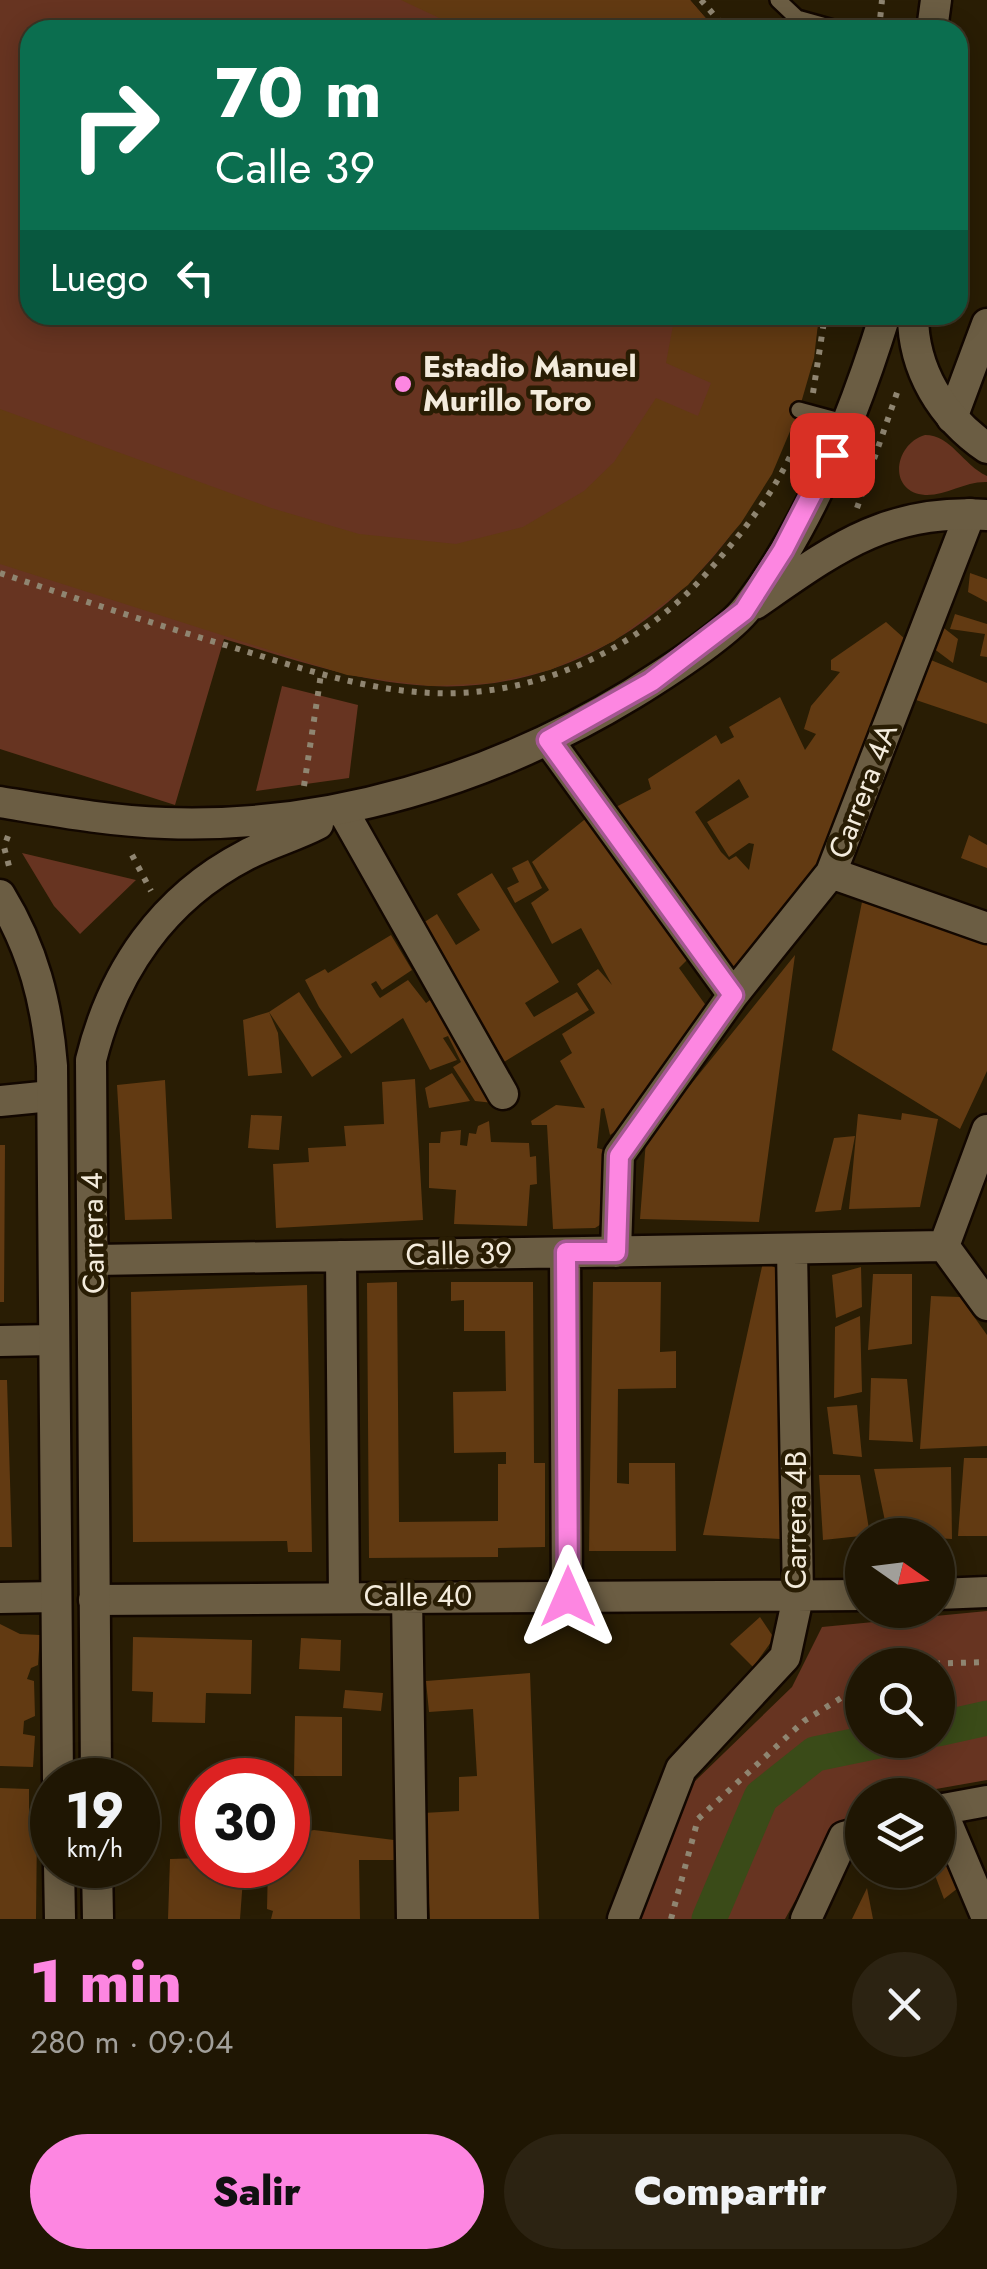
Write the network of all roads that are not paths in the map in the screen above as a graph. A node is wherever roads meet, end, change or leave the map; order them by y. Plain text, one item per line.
1 (778, 0) edge
2 (804, 20) edge
3 (987, 324) edge
4 (881, 325) edge
5 (913, 325) edge
6 (804, 411) road end
7 (952, 418) junction
8 (847, 423) junction
9 (987, 448) edge
10 (978, 515) edge
11 (744, 611) junction
12 (548, 740) junction
13 (0, 802) edge
14 (343, 811) junction
15 (831, 873) junction
16 (8, 886) edge
17 (987, 928) edge
18 (733, 995) junction
19 (503, 1094) dead end
20 (51, 1096) junction
21 (0, 1102) edge
22 (987, 1130) edge
23 (944, 1246) junction
24 (792, 1249) junction
25 (566, 1252) junction
26 (616, 1252) junction
27 (342, 1256) junction
28 (95, 1260) junction
29 (987, 1305) edge
30 (53, 1340) junction
31 (0, 1341) edge
32 (987, 1592) edge
33 (955, 1593) edge
34 (344, 1596) junction
35 (407, 1596) junction
36 (845, 1596) edge
37 (56, 1597) junction
38 (568, 1597) junction
39 (798, 1597) junction
40 (0, 1598) edge
41 (94, 1600) junction
42 (58, 1758) edge
43 (96, 1758) edge
44 (987, 1801) edge
45 (955, 1806) edge
46 (955, 1844) edge
47 (845, 1849) edge
48 (59, 1888) edge
49 (97, 1888) edge
50 (987, 1918) edge
51 (60, 1919) edge
52 (98, 1919) edge
53 (412, 1919) edge
54 (623, 1919) edge
55 (806, 1919) edge

1 - 2 lane
3 - 7 street
4 - 8 street, Carrera 4
5 - 7 street
6 - 8 lane
7 - 9 street
8 - 11 street, Carrera 4
10 - 11 street
10 - 15 street, Carrera 4A
11 - 12 street, Carrera 4
12 - 14 street, Carrera 4
12 - 18 street
13 - 14 street, Carrera 4
14 - 19 street
14 - 28 street, Carrera 4
15 - 17 street
15 - 18 street, Carrera 4A
16 - 20 street, Carrera 4
18 - 26 street, Carrera 4A
20 - 21 street
20 - 30 street, Carrera 4
22 - 23 street
23 - 24 street, Calle 39
23 - 29 street
24 - 26 street, Calle 39
24 - 39 street, Carrera 4B
25 - 26 street, Calle 39
25 - 27 street, Calle 39
25 - 38 street
27 - 28 street, Calle 39
27 - 34 street
28 - 41 street, Carrera 4
30 - 31 street
30 - 37 street, Carrera 4
32 - 33 street
34 - 35 street, Calle 40
34 - 41 street, Calle 40
35 - 38 street, Calle 40
35 - 53 street
36 - 39 street, Calle 40
37 - 40 street
37 - 42 street, Carrera 4
38 - 39 street, Calle 40
39 - 54 street, Carrera 4B
41 - 43 street, Carrera 4
44 - 45 street
46 - 50 street
47 - 55 street
48 - 51 street
49 - 52 street

